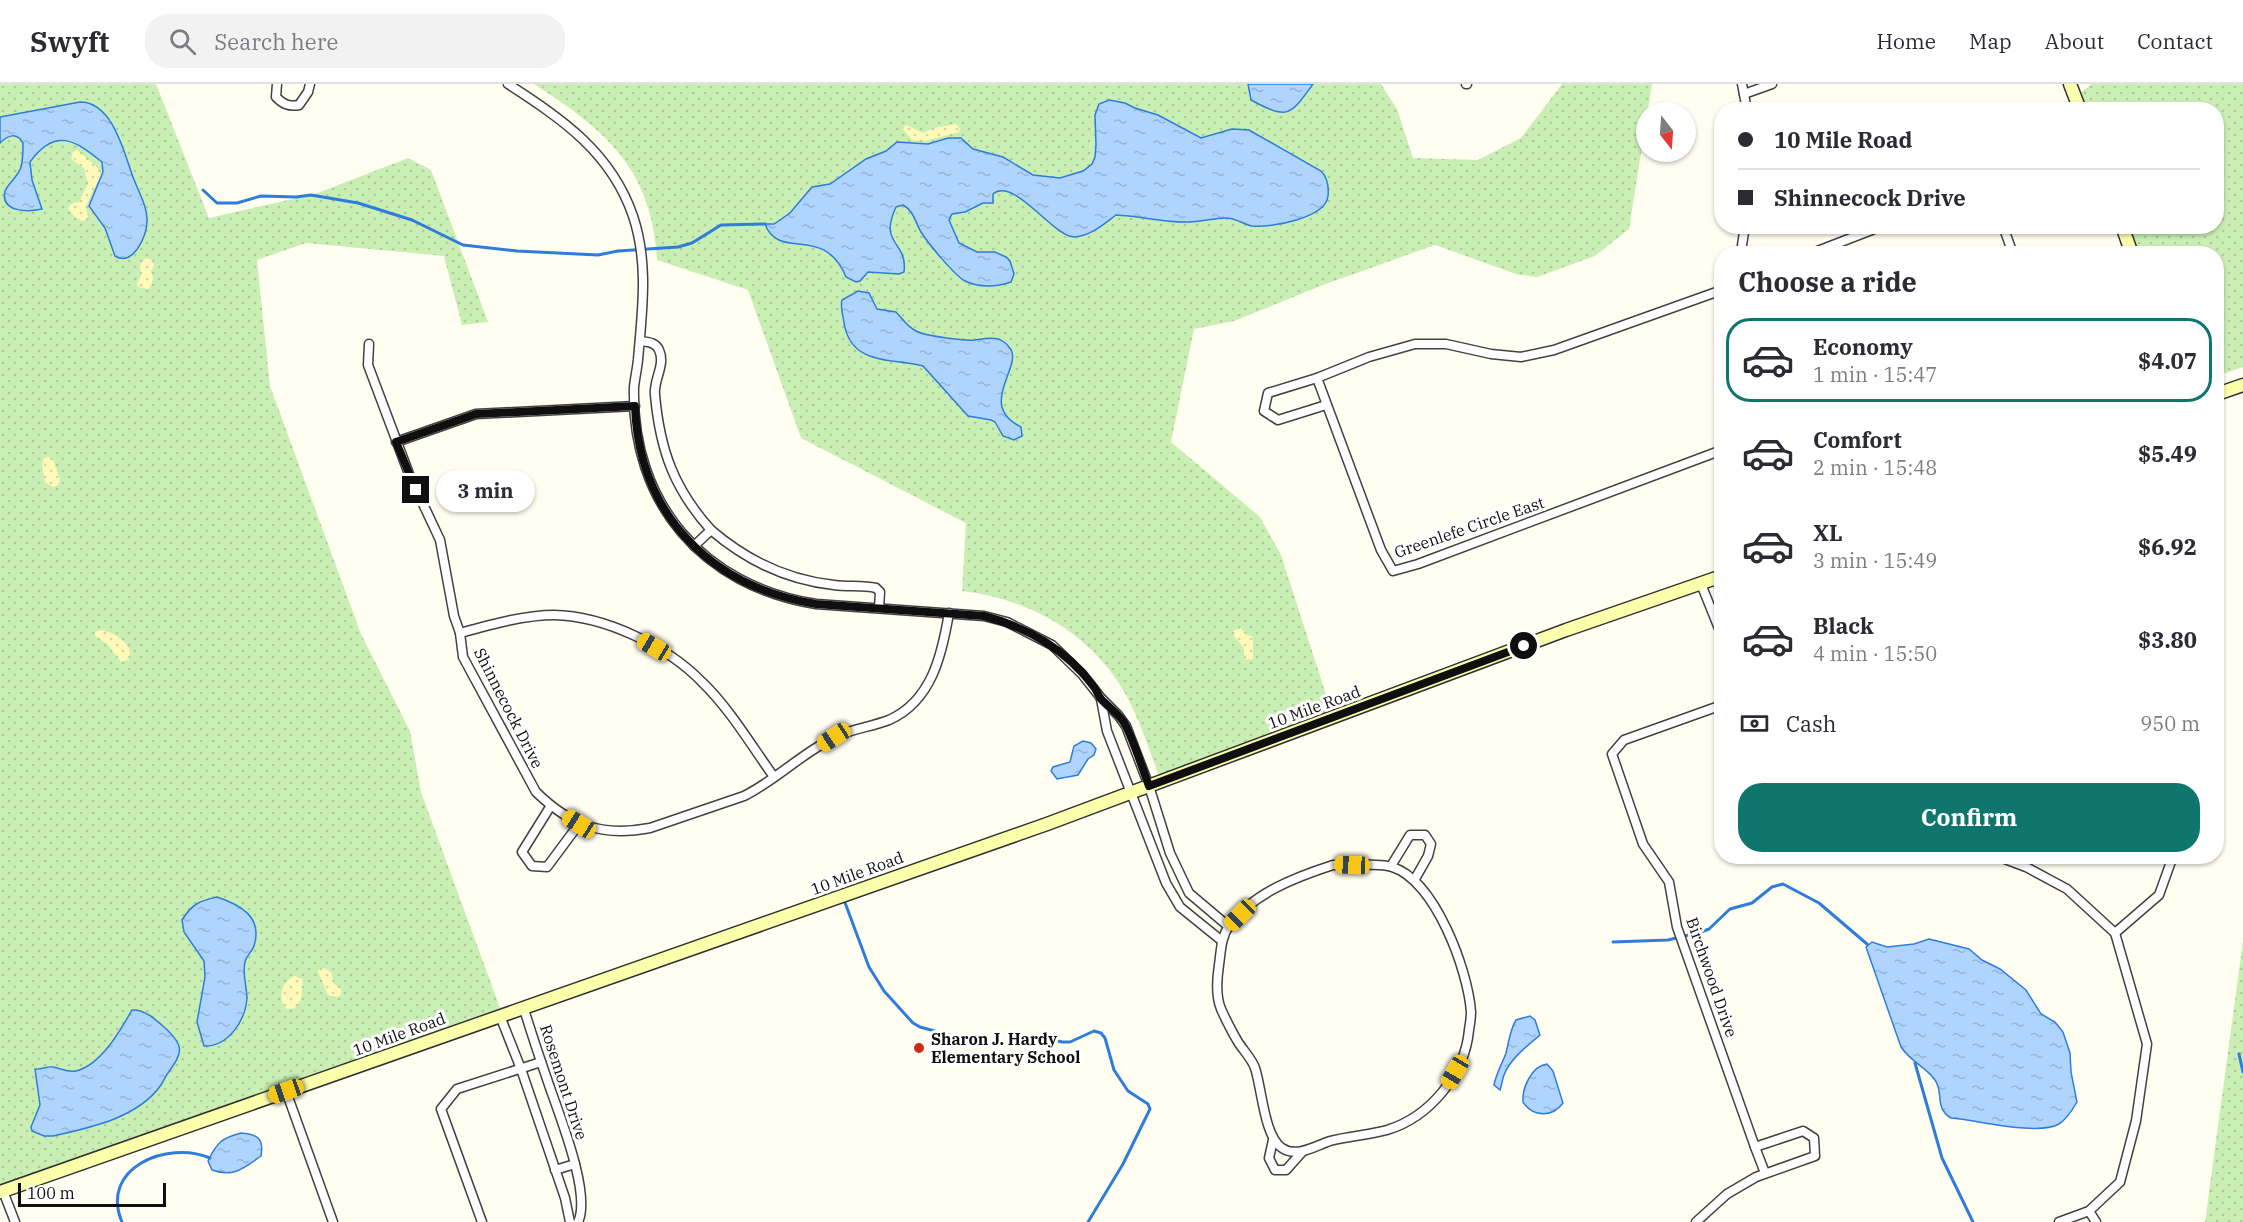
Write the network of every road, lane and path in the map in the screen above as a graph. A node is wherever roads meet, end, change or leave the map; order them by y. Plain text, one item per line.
1 (277, 84) edge
2 (310, 84) edge
3 (508, 84) edge
4 (1742, 84) edge
5 (1772, 84) edge
6 (2070, 84) edge
7 (1744, 94) junction
8 (1746, 102) edge
9 (2077, 102) edge
10 (1861, 234) edge
11 (1830, 246) edge
12 (1714, 293) edge
13 (640, 341) junction
14 (369, 344) dead end
15 (1317, 378) junction
16 (2243, 385) edge
17 (2224, 392) edge
18 (1326, 405) junction
19 (635, 406) junction
20 (396, 442) junction
21 (1714, 453) edge
22 (711, 530) junction
23 (694, 546) junction
24 (1714, 579) edge
25 (1701, 584) junction
26 (879, 608) junction
27 (949, 613) junction
28 (1714, 616) edge
29 (460, 633) junction
30 (1101, 698) junction
31 (1714, 708) edge
32 (774, 777) junction
33 (1149, 786) junction
34 (1130, 793) junction
35 (550, 807) junction
36 (579, 824) junction
37 (2018, 864) edge
38 (2170, 864) edge
39 (1391, 866) junction
40 (1415, 879) junction
41 (1228, 926) junction
42 (2115, 933) junction
43 (1222, 941) junction
44 (524, 1009) junction
45 (500, 1016) junction
46 (541, 1062) junction
47 (521, 1069) junction
48 (286, 1091) junction
49 (1273, 1140) junction
50 (1755, 1147) junction
51 (1303, 1151) junction
52 (575, 1164) junction
53 (555, 1170) junction
54 (1765, 1173) junction
55 (2, 1192) edge
56 (2089, 1211) junction
57 (15, 1222) edge
58 (333, 1222) edge
59 (482, 1222) edge
60 (570, 1222) edge
61 (578, 1222) edge
62 (1696, 1222) edge
63 (2059, 1222) edge
64 (2096, 1222) edge

1 - 2 street
3 - 13 street
4 - 7 street
5 - 7 street
6 - 9 main road
7 - 8 street
10 - 11 street
12 - 15 street
13 - 19 street
13 - 22 street
14 - 20 street, Shinnecock Drive
15 - 18 street, Greenlefe Circle East
15 - 18 street
16 - 17 main road
18 - 21 street, Greenlefe Circle East
19 - 20 street
19 - 23 street
20 - 29 street, Shinnecock Drive
22 - 23 street
22 - 26 street
23 - 26 street
24 - 25 main road, 10 Mile Road
25 - 28 street
25 - 33 main road, 10 Mile Road
26 - 27 street
27 - 30 street
27 - 32 street, Shinnecock Drive
29 - 32 street
29 - 35 street, Shinnecock Drive
30 - 33 street
30 - 34 street
31 - 50 street, Birchwood Drive
32 - 36 street, Shinnecock Drive
33 - 34 main road, 10 Mile Road
33 - 41 street
34 - 43 street
34 - 44 main road, 10 Mile Road
35 - 36 street, Shinnecock Drive
35 - 36 street
37 - 42 street
38 - 42 street
39 - 40 street
39 - 40 street
39 - 41 street
40 - 51 street
41 - 43 street
42 - 56 street
43 - 49 street
44 - 45 main road, 10 Mile Road
44 - 46 street, Rosemont Drive
45 - 47 street
45 - 48 main road, 10 Mile Road
46 - 47 street
46 - 52 street, Rosemont Drive
47 - 53 street
47 - 59 street
48 - 55 main road, 10 Mile Road
48 - 58 street
49 - 51 street
49 - 51 street
50 - 54 street, Birchwood Drive
50 - 54 street
52 - 53 street, Rosemont Drive
52 - 61 street, Rosemont Drive
53 - 60 street
54 - 62 street
55 - 57 street
56 - 63 street
56 - 64 street

